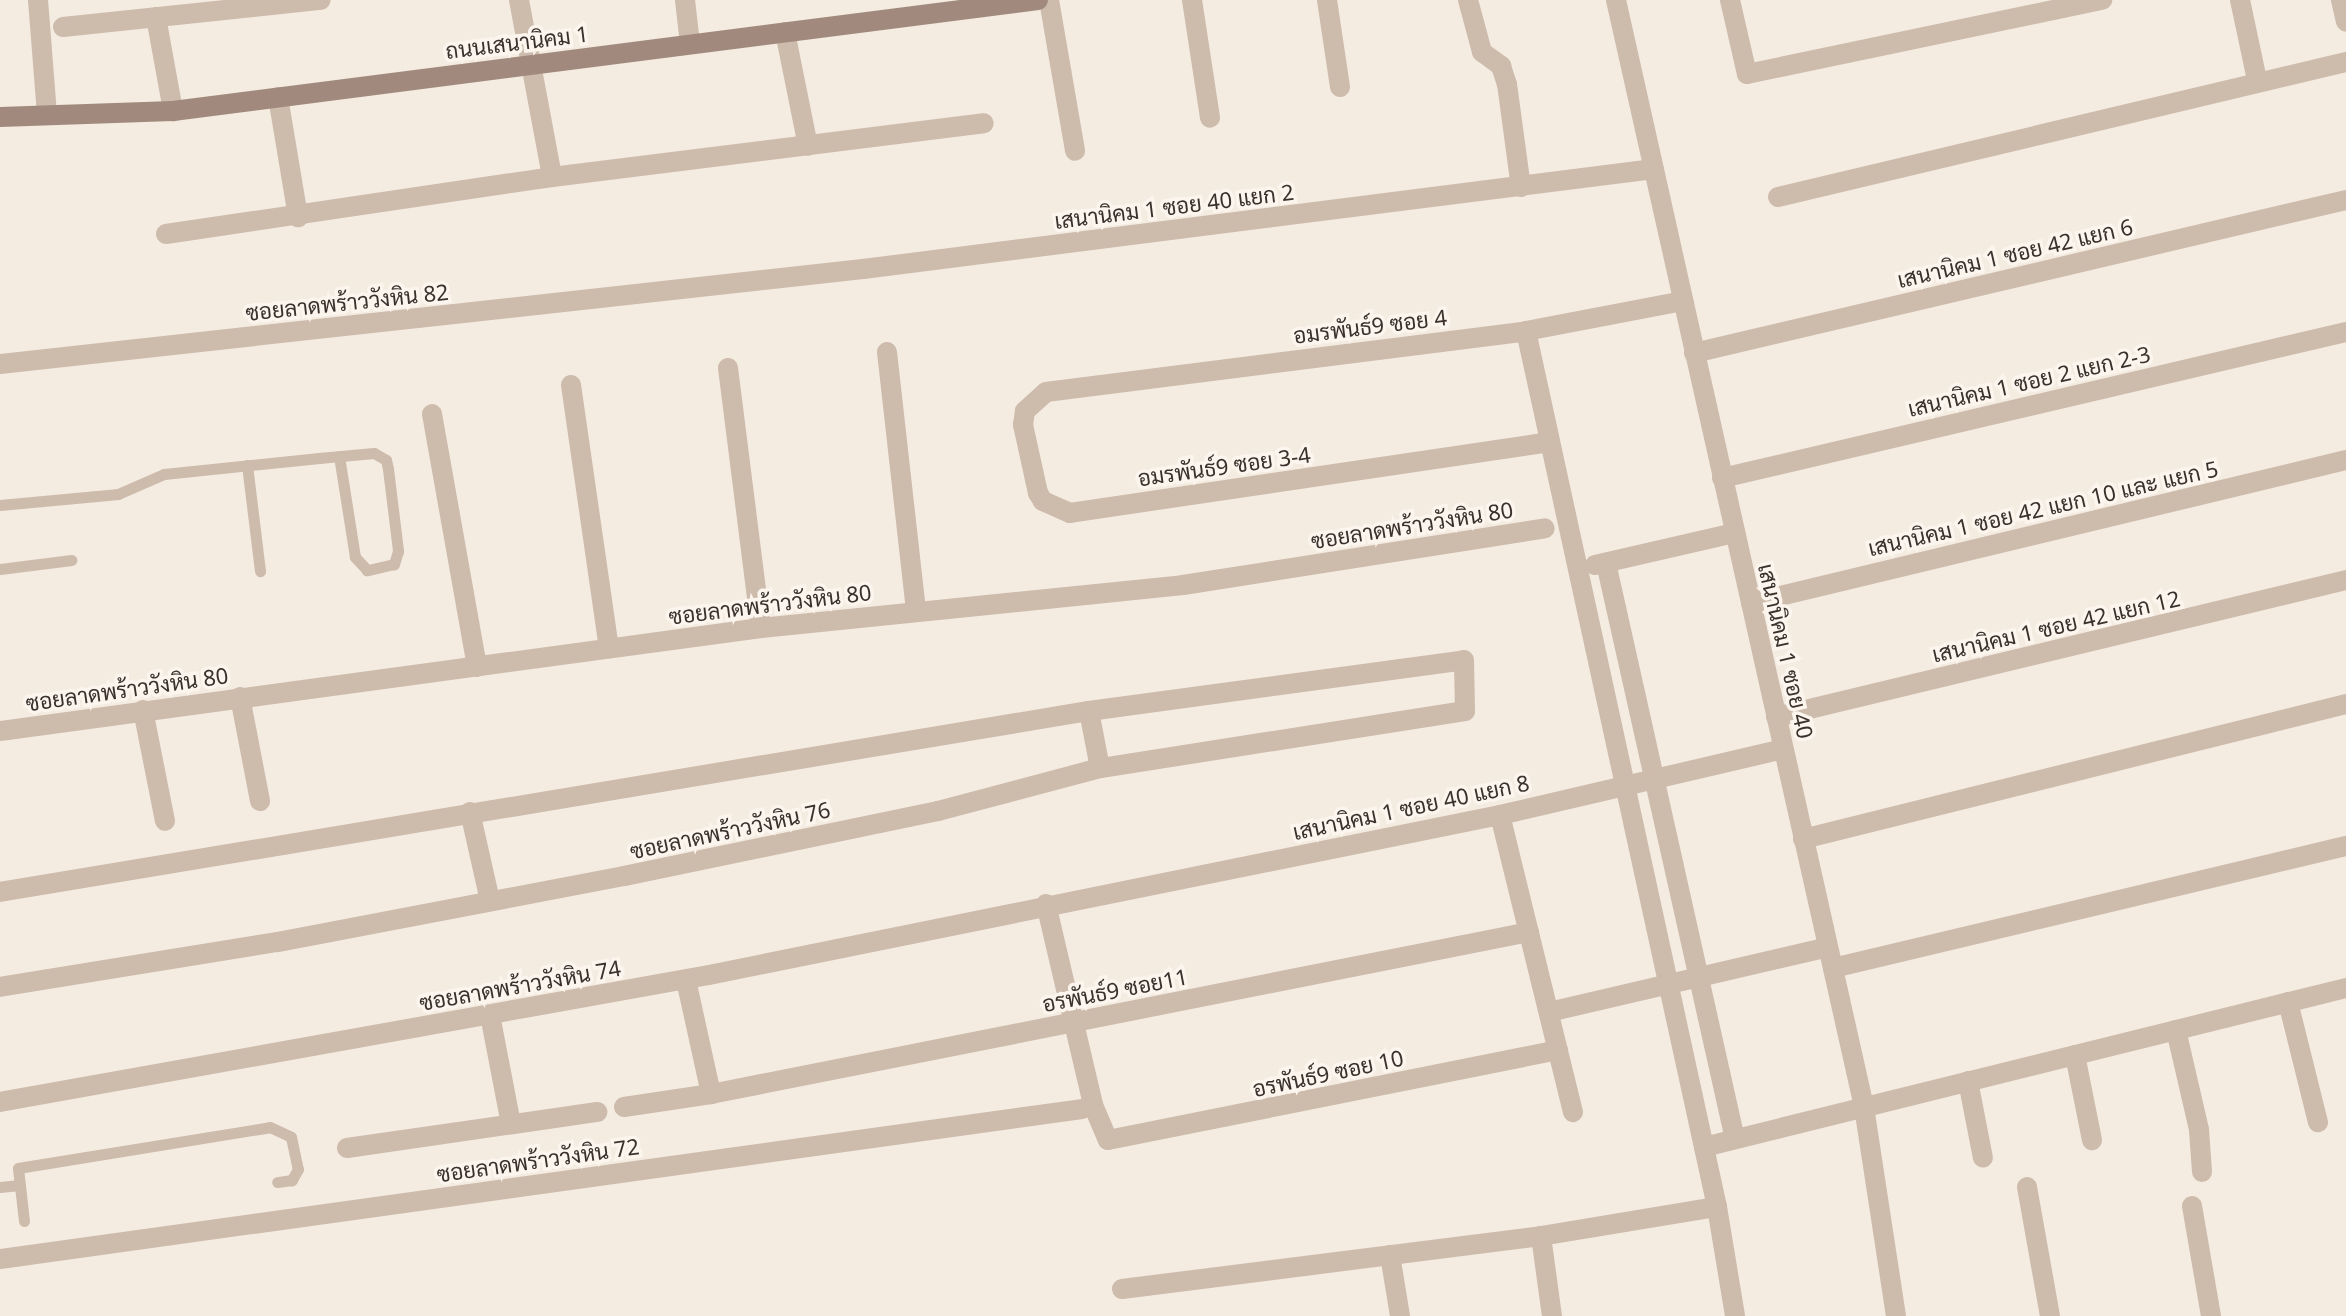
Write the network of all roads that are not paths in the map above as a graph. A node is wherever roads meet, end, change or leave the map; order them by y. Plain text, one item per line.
1 (38, 0) edge
2 (321, 0) edge
3 (519, 0) edge
4 (685, 0) edge
5 (1038, 0) edge
6 (1049, 0) edge
7 (1192, 0) edge
8 (1327, 0) edge
9 (1468, 0) edge
10 (1616, 0) edge
11 (1730, 0) edge
12 (2102, 0) edge
13 (2240, 0) edge
14 (2341, 0) edge
15 (156, 17) junction
16 (2346, 21) edge
17 (63, 27) dead end
18 (785, 32) junction
19 (690, 44) junction
20 (2346, 62) edge
21 (531, 65) junction
22 (2257, 80) junction
23 (1340, 87) dead end
24 (278, 97) junction
25 (173, 111) junction
26 (47, 115) junction
27 (0, 117) edge
28 (1210, 118) dead end
29 (984, 123) dead end
30 (808, 146) junction
31 (1075, 151) dead end
32 (1654, 169) junction
33 (552, 177) junction
34 (1521, 187) junction
35 (1778, 197) dead end
36 (2346, 200) edge
37 (298, 217) junction
38 (166, 234) dead end
39 (699, 288) joint
40 (1683, 301) junction
41 (1526, 331) junction
42 (2346, 332) edge
43 (887, 352) dead end
44 (1694, 353) junction
45 (0, 364) edge
46 (728, 368) dead end
47 (571, 385) dead end
48 (1061, 389) joint
49 (432, 414) dead end
50 (1550, 442) junction
51 (339, 456) junction
52 (2346, 460) edge
53 (247, 465) junction
54 (1722, 478) junction
55 (0, 505) edge
56 (1545, 528) dead end
57 (1735, 533) junction
58 (71, 560) dead end
59 (1606, 563) junction
60 (0, 569) edge
61 (1577, 569) junction
62 (260, 571) dead end
63 (2346, 580) edge
64 (1751, 603) junction
65 (916, 610) junction
66 (761, 628) junction
67 (609, 648) junction
68 (477, 667) junction
69 (240, 697) junction
70 (2346, 704) edge
71 (143, 710) junction
72 (1089, 711) junction
73 (1776, 717) junction
74 (0, 731) edge
75 (1783, 749) junction
76 (1100, 768) junction
77 (1654, 778) junction
78 (1625, 785) junction
79 (260, 801) dead end
80 (470, 812) junction
81 (1500, 815) junction
82 (165, 821) dead end
83 (1803, 839) junction
84 (2346, 846) edge
85 (0, 892) edge
86 (490, 901) junction
87 (1046, 904) junction
88 (1529, 932) junction
89 (1828, 947) junction
90 (1833, 968) junction
91 (1699, 977) junction
92 (686, 980) junction
93 (1668, 984) junction
94 (0, 987) edge
95 (2346, 988) edge
96 (2288, 1002) junction
97 (1549, 1012) junction
98 (490, 1015) junction
99 (1075, 1022) junction
100 (2176, 1030) junction
101 (1558, 1050) junction
102 (2075, 1055) junction
103 (1968, 1081) junction
104 (711, 1094) junction
105 (0, 1102) edge
106 (624, 1107) dead end
107 (1864, 1107) junction
108 (1082, 1109) dead end
109 (597, 1112) dead end
110 (1573, 1112) dead end
111 (2318, 1122) dead end
112 (511, 1124) junction
113 (1735, 1139) junction
114 (2092, 1140) dead end
115 (1704, 1147) junction
116 (347, 1148) dead end
117 (1983, 1158) dead end
118 (2202, 1172) dead end
119 (277, 1182) dead end
120 (20, 1185) junction
121 (0, 1187) edge
122 (2027, 1187) dead end
123 (2192, 1206) dead end
124 (1717, 1207) junction
125 (24, 1221) dead end
126 (1541, 1236) junction
127 (1390, 1255) junction
128 (0, 1259) edge
129 (1122, 1289) dead end
130 (1400, 1316) edge
131 (1552, 1316) edge
132 (1735, 1316) edge
133 (1896, 1316) edge
134 (2050, 1316) edge
135 (2211, 1316) edge

1 - 26 street
2 - 15 street
3 - 21 street
4 - 19 street
5 - 18 street, ถนนเสนานิคม 1
6 - 31 street
7 - 28 street
8 - 23 street
9 - 34 street
10 - 32 street, เสนานิคม 1 ซอย 40
11 - 12 street
13 - 22 street
14 - 16 street
15 - 17 street
15 - 25 street
18 - 19 street, ถนนเสนานิคม 1
18 - 30 street
19 - 21 street, ถนนเสนานิคม 1
20 - 22 street
21 - 24 street, ถนนเสนานิคม 1
21 - 33 street
22 - 35 street
24 - 25 street, ถนนเสนานิคม 1
24 - 37 street
25 - 26 street, ถนนเสนานิคม 1
26 - 27 street, ถนนเสนานิคม 1
29 - 30 street
30 - 33 street
32 - 34 street, เสนานิคม 1 ซอย 40 แยก 2
32 - 40 street, เสนานิคม 1 ซอย 40
33 - 37 street
34 - 39 street, เสนานิคม 1 ซอย 40 แยก 2
36 - 44 street, เสนานิคม 1 ซอย 42 แยก 6
37 - 38 street
39 - 45 street, ซอยลาดพร้าววังหิน 82
40 - 41 street, อมรพันธ์9 ซอย 4
40 - 44 street, เสนานิคม 1 ซอย 40
41 - 48 street, อมรพันธ์9 ซอย 4
41 - 50 street
42 - 54 street, เสนานิคม 1 ซอย 2 แยก 2-3
43 - 65 street
44 - 54 street, เสนานิคม 1 ซอย 40
46 - 66 street
47 - 67 street
48 - 50 street, อมรพันธ์9 ซอย 3-4
49 - 68 street
50 - 61 street
51 - 51 lane
51 - 53 lane
52 - 64 street, เสนานิคม 1 ซอย 42 แยก 10 และ แยก 5
53 - 55 lane
53 - 62 lane
54 - 57 street, เสนานิคม 1 ซอย 40
56 - 65 street, ซอยลาดพร้าววังหิน 80
57 - 59 street
57 - 64 street, เสนานิคม 1 ซอย 40
58 - 60 lane
59 - 61 street
59 - 77 street
61 - 78 street
63 - 73 street, เสนานิคม 1 ซอย 42 แยก 12
64 - 73 street, เสนานิคม 1 ซอย 40
65 - 66 street, ซอยลาดพร้าววังหิน 80
66 - 67 street, ซอยลาดพร้าววังหิน 80
67 - 68 street, ซอยลาดพร้าววังหิน 80
68 - 69 street, ซอยลาดพร้าววังหิน 80
69 - 71 street, ซอยลาดพร้าววังหิน 80
69 - 79 street
70 - 83 street
71 - 74 street, ซอยลาดพร้าววังหิน 80
71 - 82 street
72 - 76 street
72 - 76 street, ซอยลาดพร้าววังหิน 76
72 - 80 street
73 - 75 street, เสนานิคม 1 ซอย 40
75 - 77 street, เสนานิคม 1 ซอย 40 แยก 8
75 - 83 street, เสนานิคม 1 ซอย 40
76 - 86 street, ซอยลาดพร้าววังหิน 76
77 - 78 street, เสนานิคม 1 ซอย 40 แยก 8
77 - 91 street
78 - 81 street, เสนานิคม 1 ซอย 40 แยก 8
78 - 93 street
80 - 85 street
80 - 86 street
81 - 87 street, เสนานิคม 1 ซอย 40 แยก 8
81 - 88 street
83 - 89 street, เสนานิคม 1 ซอย 40
84 - 90 street
86 - 94 street, ซอยลาดพร้าววังหิน 76
87 - 92 street, ซอยลาดพร้าววังหิน 74
87 - 99 street
88 - 97 street
88 - 99 street, อรพันธ์9 ซอย11
89 - 90 street, เสนานิคม 1 ซอย 40
89 - 91 street
90 - 107 street, เสนานิคม 1 ซอย 40
91 - 93 street
91 - 113 street
92 - 98 street, ซอยลาดพร้าววังหิน 74
92 - 104 street
93 - 97 street
93 - 115 street
95 - 96 street
96 - 100 street
96 - 111 street
97 - 101 street
98 - 105 street, ซอยลาดพร้าววังหิน 74
98 - 112 street
99 - 101 street, อรพันธ์9 ซอย 10
99 - 104 street, อรพันธ์9 ซอย11
100 - 102 street
100 - 118 street
101 - 110 street
102 - 103 street
102 - 114 street
103 - 107 street
103 - 117 street
104 - 106 street, อรพันธ์9 ซอย11
107 - 113 street
107 - 133 street, เสนานิคม 1 ซอย 40
108 - 128 street, ซอยลาดพร้าววังหิน 72
109 - 112 street
112 - 116 street
113 - 115 street
115 - 124 street
119 - 120 lane
120 - 121 lane
120 - 125 lane
122 - 134 street
123 - 135 street
124 - 126 street
124 - 132 street
126 - 127 street
126 - 131 street
127 - 129 street
127 - 130 street

